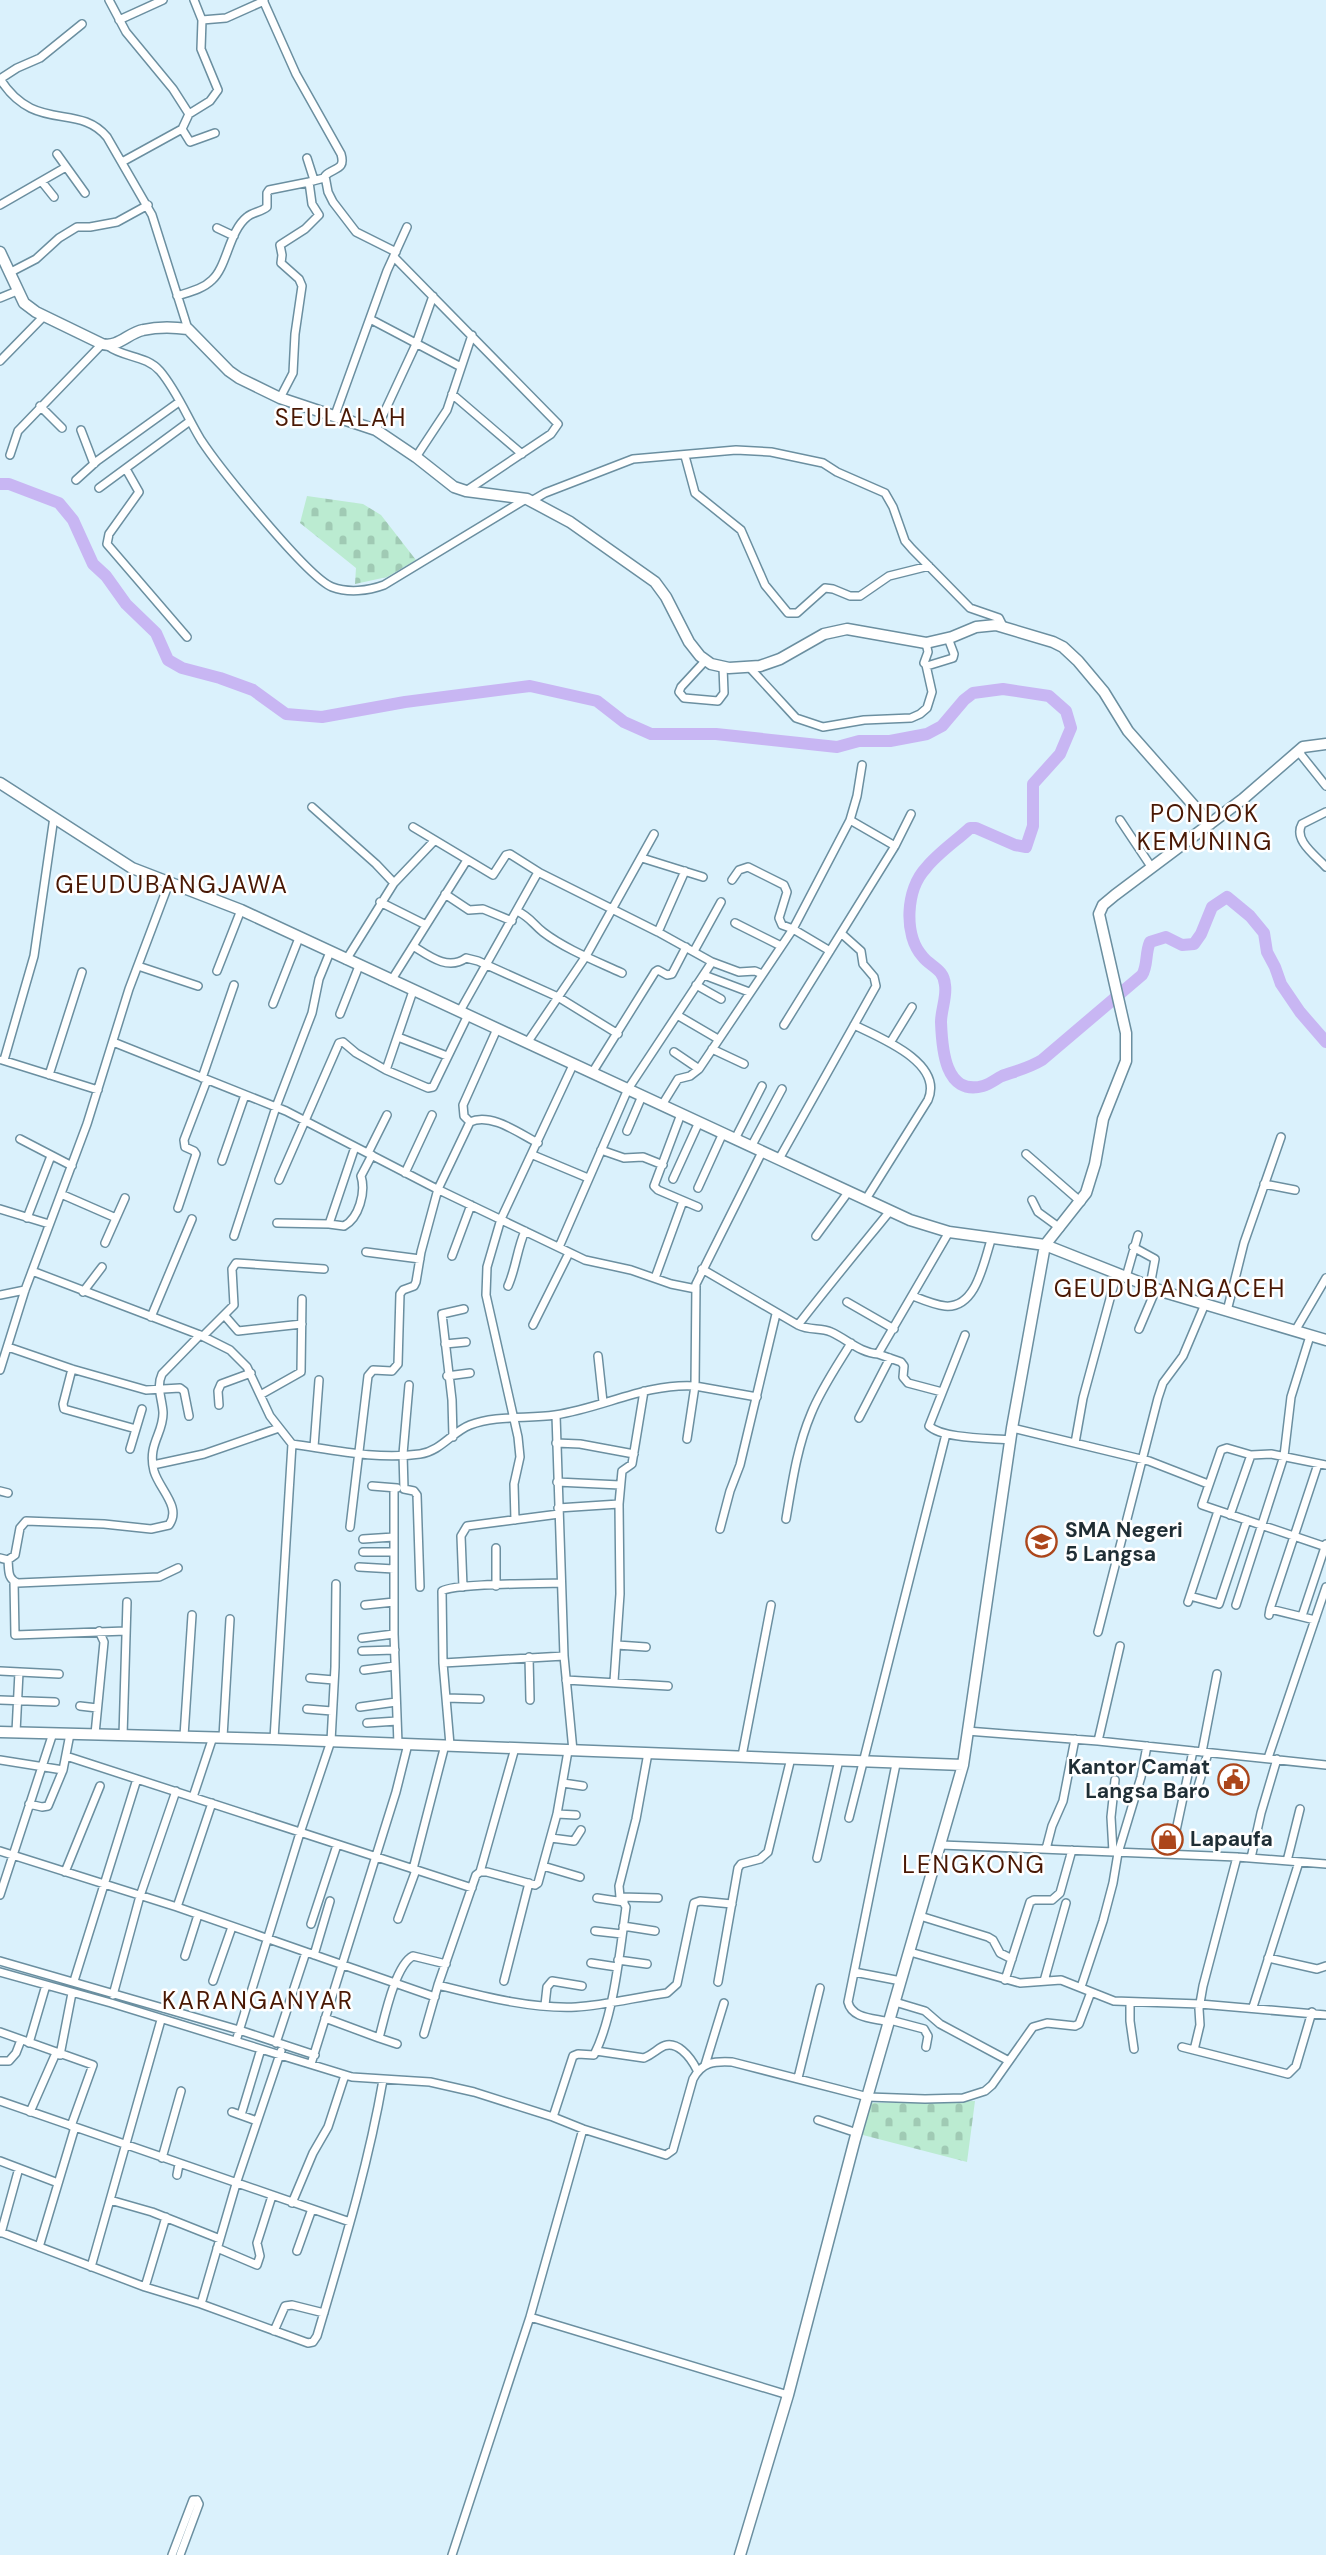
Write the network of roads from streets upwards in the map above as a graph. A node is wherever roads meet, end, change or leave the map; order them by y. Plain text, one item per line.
1 (109, 0) edge
2 (163, 0) edge
3 (194, 0) edge
4 (263, 0) edge
5 (119, 20) junction
6 (202, 20) junction
7 (82, 24) dead end
8 (189, 114) junction
9 (182, 129) junction
10 (215, 132) dead end
11 (57, 154) dead end
12 (307, 158) dead end
13 (122, 162) junction
14 (66, 167) junction
15 (324, 178) junction
16 (42, 181) junction
17 (311, 181) junction
18 (85, 193) dead end
19 (54, 197) dead end
20 (0, 205) edge
21 (148, 205) junction
22 (407, 227) dead end
23 (217, 228) dead end
24 (234, 236) junction
25 (0, 252) edge
26 (395, 254) junction
27 (5, 270) edge
28 (17, 291) junction
29 (177, 296) junction
30 (433, 296) junction
31 (0, 298) edge
32 (44, 316) junction
33 (370, 320) junction
34 (188, 329) junction
35 (472, 335) junction
36 (416, 344) junction
37 (105, 345) junction
38 (0, 361) edge
39 (461, 367) junction
40 (452, 394) junction
41 (280, 398) junction
42 (179, 402) junction
43 (40, 406) junction
44 (335, 415) junction
45 (190, 421) junction
46 (62, 428) dead end
47 (81, 430) dead end
48 (376, 430) junction
49 (522, 454) junction
50 (10, 455) dead end
51 (685, 456) junction
52 (416, 457) junction
53 (94, 464) junction
54 (126, 469) junction
55 (76, 480) dead end
56 (99, 488) dead end
57 (466, 491) junction
58 (530, 500) junction
59 (929, 566) junction
60 (1003, 626) junction
61 (187, 637) dead end
62 (948, 638) junction
63 (926, 643) junction
64 (705, 661) junction
65 (926, 666) junction
66 (723, 667) junction
67 (750, 668) junction
68 (1326, 744) edge
69 (1298, 751) junction
70 (862, 765) dead end
71 (0, 784) edge
72 (1326, 786) edge
73 (312, 807) dead end
74 (1326, 812) edge
75 (911, 814) dead end
76 (54, 817) junction
77 (850, 820) junction
78 (1120, 820) dead end
79 (1210, 824) junction
80 (413, 827) dead end
81 (654, 834) dead end
82 (434, 841) junction
83 (895, 846) junction
84 (642, 858) junction
85 (467, 860) junction
86 (1326, 867) edge
87 (1152, 868) junction
88 (685, 871) junction
89 (540, 873) junction
90 (704, 877) dead end
91 (732, 880) dead end
92 (169, 883) junction
93 (394, 883) junction
94 (445, 894) junction
95 (380, 902) junction
96 (721, 902) dead end
97 (614, 909) junction
98 (241, 910) junction
99 (517, 911) junction
100 (512, 921) junction
101 (735, 923) dead end
102 (426, 925) junction
103 (793, 929) junction
104 (658, 932) junction
105 (842, 934) junction
106 (299, 938) junction
107 (413, 946) junction
108 (781, 946) junction
109 (685, 947) junction
110 (694, 951) junction
111 (830, 951) junction
112 (330, 952) junction
113 (586, 956) junction
114 (345, 960) junction
115 (712, 962) junction
116 (138, 966) junction
117 (359, 966) junction
118 (487, 966) junction
119 (730, 969) junction
120 (217, 971) dead end
121 (82, 972) dead end
122 (622, 973) dead end
123 (762, 974) junction
124 (704, 975) junction
125 (391, 981) junction
126 (723, 982) junction
127 (234, 985) dead end
128 (696, 985) junction
129 (198, 986) dead end
130 (413, 991) junction
131 (749, 992) junction
132 (558, 998) junction
133 (721, 999) dead end
134 (273, 1004) dead end
135 (912, 1007) dead end
136 (464, 1013) junction
137 (340, 1014) dead end
138 (677, 1015) junction
139 (784, 1025) dead end
140 (854, 1025) junction
141 (497, 1029) junction
142 (618, 1034) junction
143 (398, 1037) junction
144 (718, 1039) junction
145 (113, 1042) junction
146 (890, 1043) junction
147 (527, 1044) junction
148 (712, 1049) junction
149 (674, 1052) dead end
150 (447, 1056) junction
151 (2, 1060) edge
152 (573, 1065) junction
153 (744, 1065) dead end
154 (699, 1069) junction
155 (386, 1070) junction
156 (592, 1073) junction
157 (49, 1075) junction
158 (204, 1079) junction
159 (762, 1086) dead end
160 (628, 1089) junction
161 (782, 1089) dead end
162 (98, 1090) junction
163 (245, 1095) junction
164 (642, 1096) junction
165 (662, 1105) junction
166 (276, 1107) junction
167 (681, 1114) junction
168 (387, 1115) dead end
169 (432, 1115) dead end
170 (304, 1121) junction
171 (470, 1122) junction
172 (699, 1122) junction
173 (627, 1131) dead end
174 (723, 1133) junction
175 (1280, 1137) dead end
176 (20, 1139) dead end
177 (735, 1139) junction
178 (538, 1143) junction
179 (355, 1147) junction
180 (751, 1147) junction
181 (601, 1150) junction
182 (762, 1152) junction
183 (370, 1154) junction
184 (1026, 1154) dead end
185 (533, 1155) junction
186 (51, 1156) junction
187 (779, 1159) junction
188 (222, 1161) dead end
189 (663, 1165) junction
190 (72, 1166) junction
191 (405, 1173) junction
192 (588, 1178) junction
193 (673, 1179) dead end
194 (279, 1180) dead end
195 (1264, 1184) junction
196 (698, 1188) dead end
197 (438, 1189) junction
198 (1295, 1190) dead end
199 (849, 1191) junction
200 (61, 1194) junction
201 (125, 1198) dead end
202 (866, 1199) junction
203 (1032, 1200) dead end
204 (683, 1201) junction
205 (1081, 1202) junction
206 (471, 1205) junction
207 (698, 1206) dead end
208 (178, 1208) dead end
209 (0, 1209) edge
210 (890, 1211) junction
211 (27, 1218) junction
212 (116, 1218) junction
213 (192, 1219) dead end
214 (501, 1220) junction
215 (277, 1223) dead end
216 (49, 1224) junction
217 (329, 1224) junction
218 (1060, 1227) junction
219 (525, 1231) junction
220 (949, 1232) junction
221 (234, 1236) dead end
222 (816, 1236) dead end
223 (1138, 1236) dead end
224 (992, 1237) junction
225 (105, 1243) dead end
226 (1045, 1245) junction
227 (559, 1247) junction
228 (1133, 1247) junction
229 (366, 1252) dead end
230 (569, 1253) junction
231 (452, 1256) dead end
232 (420, 1259) junction
233 (102, 1267) dead end
234 (324, 1269) dead end
235 (702, 1269) junction
236 (32, 1271) junction
237 (1122, 1275) junction
238 (654, 1278) junction
239 (1326, 1278) edge
240 (508, 1286) dead end
241 (1153, 1287) junction
242 (696, 1289) junction
243 (25, 1290) junction
244 (83, 1292) junction
245 (0, 1295) edge
246 (913, 1296) junction
247 (302, 1299) dead end
248 (847, 1303) dead end
249 (1205, 1304) junction
250 (464, 1309) dead end
251 (1227, 1311) junction
252 (776, 1314) junction
253 (225, 1316) junction
254 (151, 1317) junction
255 (302, 1324) junction
256 (533, 1325) dead end
257 (798, 1325) junction
258 (894, 1329) junction
259 (1139, 1329) dead end
260 (1295, 1331) junction
261 (965, 1335) dead end
262 (201, 1336) junction
263 (1311, 1336) junction
264 (1326, 1340) edge
265 (466, 1342) dead end
266 (850, 1343) junction
267 (446, 1344) junction
268 (8, 1346) junction
269 (3, 1354) edge
270 (878, 1354) junction
271 (598, 1356) dead end
272 (890, 1358) junction
273 (72, 1369) junction
274 (0, 1370) edge
275 (251, 1373) junction
276 (470, 1373) dead end
277 (447, 1376) junction
278 (319, 1380) dead end
279 (409, 1385) dead end
280 (695, 1386) junction
281 (159, 1391) junction
282 (644, 1391) junction
283 (942, 1392) junction
284 (262, 1394) junction
285 (757, 1397) junction
286 (603, 1402) junction
287 (219, 1405) dead end
288 (142, 1409) dead end
289 (556, 1415) junction
290 (189, 1416) dead end
291 (859, 1418) dead end
292 (514, 1419) junction
293 (279, 1428) junction
294 (1012, 1428) junction
295 (136, 1429) junction
296 (946, 1434) junction
297 (453, 1437) junction
298 (687, 1439) dead end
299 (1011, 1440) junction
300 (556, 1443) junction
301 (1075, 1443) junction
302 (292, 1444) junction
303 (314, 1447) junction
304 (130, 1449) dead end
305 (403, 1454) junction
306 (634, 1454) junction
307 (357, 1455) junction
308 (1251, 1455) junction
309 (1284, 1456) junction
310 (1141, 1459) junction
311 (153, 1465) junction
312 (1322, 1465) edge
313 (557, 1482) junction
314 (1208, 1484) junction
315 (620, 1485) junction
316 (372, 1486) dead end
317 (394, 1488) junction
318 (404, 1489) junction
319 (619, 1504) junction
320 (558, 1511) junction
321 (1218, 1511) junction
322 (1230, 1515) junction
323 (786, 1519) dead end
324 (515, 1520) junction
325 (1247, 1520) junction
326 (1261, 1525) junction
327 (351, 1527) dead end
328 (720, 1529) dead end
329 (1294, 1536) junction
330 (394, 1537) junction
331 (363, 1539) dead end
332 (1326, 1546) edge
333 (496, 1548) dead end
334 (363, 1552) dead end
335 (394, 1552) junction
336 (4, 1559) edge
337 (359, 1567) dead end
338 (178, 1568) dead end
339 (394, 1569) junction
340 (14, 1581) junction
341 (561, 1583) junction
342 (336, 1584) dead end
343 (496, 1586) junction
344 (420, 1587) dead end
345 (463, 1587) junction
346 (1326, 1587) edge
347 (127, 1602) dead end
348 (394, 1602) junction
349 (365, 1605) dead end
350 (771, 1605) dead end
351 (1236, 1605) dead end
352 (192, 1615) dead end
353 (1302, 1616) junction
354 (230, 1619) dead end
355 (1315, 1620) junction
356 (99, 1631) junction
357 (125, 1631) junction
358 (1098, 1632) dead end
359 (394, 1634) junction
360 (362, 1638) dead end
361 (617, 1646) junction
362 (1120, 1646) dead end
363 (646, 1647) dead end
364 (395, 1650) junction
365 (362, 1651) dead end
366 (564, 1656) junction
367 (529, 1657) junction
368 (443, 1663) junction
369 (395, 1667) junction
370 (0, 1671) edge
371 (364, 1671) dead end
372 (19, 1672) junction
373 (59, 1674) dead end
374 (1217, 1674) dead end
375 (310, 1678) dead end
376 (334, 1680) junction
377 (566, 1680) junction
378 (614, 1681) junction
379 (668, 1686) dead end
380 (446, 1698) junction
381 (480, 1699) dead end
382 (0, 1700) edge
383 (17, 1700) junction
384 (530, 1700) dead end
385 (55, 1702) dead end
386 (396, 1702) junction
387 (80, 1706) dead end
388 (360, 1707) dead end
389 (97, 1708) junction
390 (307, 1709) dead end
391 (332, 1711) junction
392 (397, 1721) junction
393 (367, 1723) dead end
394 (967, 1731) junction
395 (0, 1732) edge
396 (16, 1732) junction
397 (53, 1733) junction
398 (70, 1734) junction
399 (95, 1734) junction
400 (123, 1736) junction
401 (184, 1736) junction
402 (218, 1737) junction
403 (274, 1739) junction
404 (1075, 1739) junction
405 (331, 1741) junction
406 (1098, 1741) junction
407 (403, 1744) junction
408 (448, 1745) junction
409 (1147, 1746) junction
410 (515, 1748) junction
411 (571, 1751) junction
412 (1201, 1752) junction
413 (648, 1753) junction
414 (66, 1755) junction
415 (742, 1756) junction
416 (791, 1758) junction
417 (1268, 1758) junction
418 (0, 1759) edge
419 (1277, 1759) junction
420 (839, 1760) junction
421 (863, 1761) junction
422 (896, 1763) junction
423 (42, 1765) junction
424 (963, 1765) junction
425 (1326, 1765) edge
426 (63, 1770) junction
427 (137, 1779) junction
428 (1115, 1780) dead end
429 (563, 1783) junction
430 (100, 1786) dead end
431 (583, 1786) dead end
432 (1197, 1790) dead end
433 (176, 1791) junction
434 (193, 1797) junction
435 (29, 1804) junction
436 (212, 1804) junction
437 (1300, 1809) dead end
438 (557, 1814) junction
439 (576, 1815) dead end
440 (849, 1818) dead end
441 (581, 1830) dead end
442 (300, 1833) junction
443 (551, 1838) junction
444 (337, 1845) junction
445 (941, 1845) junction
446 (1046, 1849) junction
447 (1072, 1850) junction
448 (0, 1851) edge
449 (1115, 1853) junction
450 (1171, 1854) junction
451 (12, 1855) junction
452 (375, 1856) junction
453 (1237, 1857) junction
454 (817, 1858) dead end
455 (1251, 1858) junction
456 (1287, 1861) junction
457 (1298, 1862) junction
458 (1326, 1864) edge
459 (543, 1866) junction
460 (414, 1869) junction
461 (65, 1872) junction
462 (480, 1872) junction
463 (580, 1877) dead end
464 (530, 1883) junction
465 (103, 1884) junction
466 (472, 1888) junction
467 (0, 1895) edge
468 (140, 1896) junction
469 (597, 1898) dead end
470 (658, 1898) dead end
471 (623, 1900) junction
472 (330, 1901) dead end
473 (1066, 1903) dead end
474 (732, 1904) junction
475 (177, 1908) junction
476 (198, 1915) junction
477 (920, 1916) junction
478 (398, 1919) dead end
479 (312, 1924) dead end
480 (232, 1927) junction
481 (623, 1930) junction
482 (595, 1931) dead end
483 (655, 1931) dead end
484 (269, 1939) junction
485 (911, 1952) junction
486 (310, 1954) junction
487 (184, 1956) dead end
488 (1268, 1958) junction
489 (1012, 1959) junction
490 (0, 1961) edge
491 (591, 1963) dead end
492 (340, 1964) junction
493 (446, 1964) junction
494 (618, 1964) junction
495 (647, 1964) dead end
496 (1326, 1966) edge
497 (0, 1972) edge
498 (855, 1972) junction
499 (1005, 1980) junction
500 (213, 1981) dead end
501 (504, 1981) dead end
502 (901, 1981) junction
503 (1044, 1981) junction
504 (718, 1982) dead end
505 (395, 1983) junction
506 (46, 1985) junction
507 (70, 1985) junction
508 (438, 1985) junction
509 (582, 1986) dead end
510 (1081, 1987) junction
511 (820, 1988) dead end
512 (1091, 1992) junction
513 (435, 1997) junction
514 (112, 1998) junction
515 (609, 2002) junction
516 (895, 2002) junction
517 (1130, 2002) junction
518 (724, 2003) dead end
519 (1200, 2004) junction
520 (545, 2005) junction
521 (1253, 2007) junction
522 (1312, 2012) junction
523 (1326, 2015) edge
524 (325, 2018) junction
525 (161, 2020) junction
526 (889, 2021) junction
527 (0, 2032) edge
528 (424, 2034) dead end
529 (238, 2036) junction
530 (380, 2038) junction
531 (25, 2041) junction
532 (280, 2044) junction
533 (397, 2045) dead end
534 (926, 2047) dead end
535 (1182, 2047) dead end
536 (261, 2049) junction
537 (1134, 2049) dead end
538 (1194, 2050) junction
539 (596, 2051) junction
540 (58, 2054) junction
541 (280, 2054) junction
542 (312, 2060) junction
543 (0, 2061) edge
544 (1009, 2061) junction
545 (705, 2065) junction
546 (697, 2070) junction
547 (345, 2075) junction
548 (798, 2078) junction
549 (383, 2080) junction
550 (181, 2091) dead end
551 (867, 2097) junction
552 (0, 2101) edge
553 (30, 2112) junction
554 (232, 2112) dead end
555 (241, 2115) junction
556 (554, 2117) junction
557 (818, 2120) dead end
558 (257, 2121) junction
559 (73, 2127) junction
560 (583, 2129) junction
561 (857, 2133) junction
562 (125, 2145) junction
563 (162, 2158) junction
564 (0, 2161) edge
565 (179, 2164) junction
566 (19, 2168) junction
567 (177, 2175) dead end
568 (58, 2183) junction
569 (236, 2184) junction
570 (272, 2196) junction
571 (110, 2200) junction
572 (292, 2203) junction
573 (312, 2209) junction
574 (166, 2217) junction
575 (351, 2222) junction
576 (1, 2232) edge
577 (218, 2243) junction
578 (39, 2247) junction
579 (297, 2251) dead end
580 (91, 2267) junction
581 (145, 2287) junction
582 (201, 2304) junction
583 (324, 2314) junction
584 (530, 2317) junction
585 (274, 2331) junction
586 (788, 2395) junction
587 (172, 2555) edge
588 (180, 2555) edge
589 (452, 2555) edge
590 (740, 2555) edge

1 - 5 street
2 - 5 street
3 - 6 street
4 - 6 street
4 - 15 street
5 - 8 street
6 - 8 street
7 - 13 street
8 - 9 street
9 - 10 street
9 - 13 street
11 - 14 street
12 - 17 street
13 - 21 street
14 - 16 street
14 - 18 street
15 - 17 street
15 - 26 street
16 - 19 street
16 - 20 street
17 - 24 street
17 - 41 street
21 - 27 street
21 - 29 street
22 - 26 street
23 - 24 street
24 - 29 street
25 - 27 street
26 - 30 street
26 - 33 street
27 - 28 street
28 - 31 street
28 - 32 street
29 - 34 street
30 - 35 street
30 - 36 street
32 - 37 street
32 - 38 street
33 - 36 street
33 - 44 street
34 - 37 street
34 - 41 street
35 - 39 street
35 - 49 street
36 - 39 street
36 - 48 street
37 - 42 street
37 - 43 street
39 - 40 street
40 - 49 street
40 - 52 street
41 - 44 street
42 - 45 street
42 - 53 street
43 - 46 street
43 - 50 street
44 - 48 street
45 - 54 street
45 - 58 street
47 - 53 street
48 - 52 street
49 - 57 street
51 - 58 street
51 - 59 street
51 - 59 street
52 - 57 street
53 - 55 street
54 - 56 street
54 - 61 street
57 - 58 street
58 - 64 street
59 - 60 street
60 - 62 street
60 - 79 street
62 - 63 street
62 - 65 street
63 - 65 street
63 - 67 street
64 - 66 street
64 - 66 street
65 - 67 street
66 - 67 street
68 - 69 street
69 - 72 street
69 - 79 street
70 - 77 street
71 - 76 street
73 - 93 street
74 - 86 street
75 - 83 street
76 - 92 street
76 - 151 street
77 - 83 street
77 - 103 street
78 - 87 street
79 - 87 street
80 - 82 street
81 - 84 street
82 - 85 street
82 - 93 street
83 - 105 street
84 - 88 street
84 - 97 street
85 - 89 street
85 - 94 street
87 - 205 street
88 - 90 street
88 - 104 street
89 - 97 street
89 - 99 street
91 - 103 street
92 - 98 street
92 - 116 street
93 - 95 street
94 - 100 street
94 - 102 street
95 - 102 street
95 - 114 street
96 - 110 street
97 - 104 street
97 - 113 street
98 - 106 street
98 - 120 street
99 - 100 street
99 - 113 street
100 - 118 street
101 - 108 street
102 - 107 street
103 - 108 street
103 - 111 street
104 - 109 street
105 - 111 street
105 - 140 street
106 - 112 street
106 - 134 street
107 - 118 street
107 - 125 street
108 - 123 street
109 - 110 street
109 - 142 street
110 - 115 street
111 - 139 street
112 - 114 street
112 - 166 street
113 - 122 street
113 - 132 street
114 - 117 street
115 - 119 street
115 - 124 street
116 - 129 street
116 - 145 street
117 - 125 street
117 - 137 street
118 - 132 street
118 - 136 street
119 - 123 street
119 - 126 street
121 - 157 street
123 - 131 street
124 - 126 street
124 - 128 street
125 - 130 street
126 - 131 street
127 - 158 street
128 - 133 street
128 - 138 street
130 - 136 street
130 - 143 street
131 - 144 street
132 - 142 street
132 - 147 street
135 - 146 street
136 - 141 street
136 - 150 street
138 - 144 street
138 - 160 street
140 - 146 street
140 - 187 street
141 - 147 street
141 - 171 street
142 - 156 street
143 - 150 street
143 - 155 street
144 - 148 street
145 - 158 street
145 - 162 street
146 - 202 street
147 - 152 street
148 - 153 street
148 - 154 street
149 - 154 street
150 - 155 street
151 - 157 street
152 - 156 street
152 - 178 street
154 - 165 street
155 - 170 street
156 - 160 street
157 - 162 street
158 - 163 street
158 - 208 street
159 - 177 street
160 - 164 street
160 - 181 street
161 - 180 street
162 - 190 street
163 - 166 street
163 - 188 street
164 - 165 street
164 - 173 street
165 - 167 street
166 - 170 street
166 - 221 street
167 - 172 street
167 - 189 street
168 - 183 street
169 - 191 street
170 - 179 street
170 - 194 street
171 - 178 street
171 - 197 street
172 - 174 street
172 - 193 street
174 - 177 street
174 - 196 street
175 - 195 street
176 - 186 street
177 - 180 street
178 - 185 street
179 - 183 street
179 - 217 street
180 - 182 street
181 - 189 street
181 - 192 street
182 - 187 street
182 - 235 street
183 - 191 street
183 - 217 street
184 - 205 street
185 - 192 street
185 - 214 street
186 - 190 street
186 - 211 street
187 - 199 street
189 - 204 street
190 - 200 street
191 - 197 street
192 - 227 street
195 - 198 street
195 - 251 street
197 - 206 street
197 - 232 street
199 - 202 street
199 - 222 street
200 - 212 street
200 - 216 street
201 - 212 street
202 - 210 street
203 - 218 street
204 - 207 street
204 - 238 street
205 - 218 street
206 - 214 street
206 - 231 street
209 - 211 street
210 - 220 street
210 - 257 street
211 - 216 street
212 - 225 street
213 - 254 street
214 - 219 street
214 - 292 street
215 - 217 street
216 - 236 street
218 - 226 street
219 - 227 street
219 - 240 street
220 - 224 street
220 - 246 street
223 - 228 street
224 - 226 street
224 - 246 street
226 - 237 street
226 - 294 street
227 - 230 street
228 - 237 street
228 - 241 street
229 - 232 street
230 - 238 street
230 - 256 street
232 - 307 street
233 - 244 street
234 - 253 street
235 - 242 street
235 - 252 street
236 - 243 street
236 - 244 street
237 - 241 street
237 - 301 street
238 - 242 street
239 - 260 street
241 - 249 street
241 - 259 street
242 - 280 street
243 - 245 street
243 - 268 street
244 - 254 street
246 - 258 street
247 - 255 street
248 - 258 street
249 - 251 street
249 - 310 street
250 - 267 street
251 - 260 street
252 - 257 street
252 - 285 street
253 - 255 street
253 - 262 street
254 - 262 street
255 - 284 street
257 - 266 street
258 - 270 street
260 - 263 street
261 - 283 street
262 - 275 street
262 - 281 street
263 - 264 street
263 - 309 street
265 - 267 street
266 - 270 street
266 - 323 street
267 - 277 street
268 - 269 street
268 - 273 street
269 - 274 street
270 - 272 street
271 - 286 street
272 - 283 street
272 - 291 street
273 - 281 street
273 - 295 street
275 - 284 street
275 - 287 street
276 - 277 street
277 - 297 street
278 - 303 street
279 - 305 street
280 - 282 street
280 - 285 street
280 - 298 street
281 - 290 street
281 - 311 street
282 - 286 street
282 - 306 street
283 - 296 street
284 - 293 street
285 - 328 street
286 - 289 street
288 - 295 street
289 - 292 street
289 - 300 street
292 - 297 street
292 - 324 street
293 - 302 street
293 - 311 street
294 - 299 street
294 - 301 street
295 - 304 street
296 - 299 street
296 - 421 street
297 - 305 street
299 - 394 street
300 - 306 street
300 - 313 street
301 - 310 street
302 - 303 street
302 - 403 street
303 - 307 street
305 - 307 street
305 - 318 street
306 - 315 street
307 - 327 street
308 - 309 street
308 - 314 street
308 - 322 street
309 - 312 street
309 - 326 street
310 - 314 street
310 - 358 street
311 - 336 street
312 - 329 street
313 - 315 street
313 - 320 street
314 - 321 street
315 - 319 street
316 - 317 street
317 - 318 street
317 - 330 street
318 - 344 street
319 - 320 street
319 - 361 street
320 - 324 street
320 - 341 street
321 - 322 street
321 - 325 street
322 - 325 street
324 - 345 street
325 - 326 street
326 - 329 street
326 - 351 street
329 - 332 street
329 - 353 street
330 - 331 street
330 - 335 street
332 - 353 street
333 - 343 street
334 - 335 street
335 - 339 street
336 - 340 street
337 - 339 street
338 - 340 street
339 - 348 street
340 - 356 street
341 - 343 street
341 - 366 street
342 - 376 street
343 - 345 street
345 - 368 street
346 - 355 street
347 - 357 street
348 - 349 street
348 - 359 street
350 - 415 street
352 - 401 street
353 - 355 street
354 - 402 street
355 - 417 street
356 - 357 street
356 - 389 street
357 - 400 street
359 - 360 street
359 - 364 street
361 - 363 street
361 - 378 street
362 - 406 street
364 - 365 street
364 - 369 street
366 - 367 street
366 - 377 street
367 - 368 street
367 - 384 street
368 - 380 street
369 - 371 street
369 - 386 street
370 - 372 street
372 - 373 street
372 - 383 street
374 - 412 street
375 - 376 street
376 - 391 street
377 - 378 street
377 - 411 street
378 - 379 street
380 - 381 street
380 - 408 street
382 - 383 street
383 - 385 street
383 - 396 street
386 - 388 street
386 - 392 street
387 - 389 street
389 - 399 street
390 - 391 street
391 - 405 street
392 - 393 street
392 - 407 street
394 - 404 street
394 - 424 street
395 - 396 street
396 - 397 street
397 - 398 street
397 - 423 street
398 - 399 street
398 - 414 street
399 - 400 street
400 - 401 street
401 - 402 street
402 - 403 street
402 - 434 street
403 - 405 street
404 - 406 street
404 - 446 street
405 - 407 street
405 - 442 street
406 - 409 street
407 - 408 street
407 - 452 street
408 - 410 street
408 - 460 street
409 - 412 street
409 - 449 street
410 - 411 street
410 - 462 street
411 - 413 street
411 - 429 street
412 - 417 street
412 - 432 street
412 - 450 street
413 - 415 street
413 - 471 street
414 - 426 street
414 - 427 street
415 - 416 street
416 - 420 street
416 - 474 street
417 - 419 street
418 - 423 street
419 - 425 street
419 - 455 street
420 - 421 street
420 - 454 street
421 - 422 street
421 - 440 street
422 - 424 street
422 - 498 street
423 - 426 street
423 - 435 street
424 - 445 street
426 - 435 street
427 - 433 street
427 - 465 street
428 - 449 street
429 - 431 street
429 - 438 street
430 - 461 street
433 - 434 street
433 - 468 street
434 - 436 street
435 - 451 street
436 - 442 street
436 - 475 street
437 - 456 street
438 - 439 street
438 - 443 street
441 - 443 street
442 - 444 street
442 - 484 street
443 - 459 street
444 - 452 street
444 - 479 street
445 - 446 street
445 - 477 street
446 - 447 street
447 - 449 street
447 - 489 street
448 - 451 street
449 - 450 street
449 - 510 street
450 - 453 street
451 - 461 street
451 - 467 street
452 - 460 street
452 - 492 street
453 - 455 street
453 - 519 street
455 - 456 street
456 - 457 street
457 - 458 street
457 - 488 street
459 - 463 street
459 - 464 street
460 - 466 street
460 - 478 street
461 - 465 street
462 - 464 street
462 - 466 street
464 - 501 street
465 - 468 street
465 - 507 street
466 - 493 street
468 - 475 street
468 - 514 street
469 - 471 street
470 - 471 street
471 - 481 street
472 - 486 street
473 - 503 street
474 - 504 street
474 - 515 street
475 - 476 street
476 - 480 street
476 - 487 street
477 - 485 street
477 - 489 street
480 - 484 street
480 - 500 street
481 - 482 street
481 - 483 street
481 - 494 street
484 - 486 street
484 - 529 street
485 - 499 street
485 - 502 street
486 - 492 street
486 - 532 street
488 - 496 street
488 - 521 street
489 - 499 street
490 - 507 street
491 - 494 street
492 - 505 street
492 - 524 street
493 - 505 street
493 - 508 street
494 - 495 street
494 - 515 street
497 - 506 street
498 - 502 street
498 - 526 street
499 - 503 street
502 - 516 street
503 - 510 street
505 - 513 street
505 - 530 street
506 - 507 street
506 - 531 street
507 - 514 street
507 - 540 street
508 - 513 street
508 - 520 street
509 - 520 street
510 - 512 street
511 - 548 street
512 - 517 street
512 - 544 street
513 - 528 street
514 - 525 street
514 - 529 street
515 - 520 street
515 - 539 street
516 - 526 street
516 - 544 street
517 - 519 street
517 - 537 street
518 - 545 street
519 - 521 street
519 - 538 street
521 - 522 street
522 - 523 street
522 - 538 street
524 - 530 street
524 - 542 street
525 - 529 street
525 - 562 street
526 - 534 street
526 - 551 street
527 - 531 street
529 - 532 street
529 - 536 street
530 - 533 street
531 - 540 street
531 - 543 street
532 - 541 street
532 - 542 street
535 - 538 street
536 - 541 street
536 - 555 street
539 - 546 street
539 - 556 street
540 - 553 street
540 - 559 street
541 - 542 street
541 - 558 street
542 - 547 street
544 - 551 street
545 - 546 street
545 - 548 street
546 - 560 street
547 - 549 street
547 - 572 street
548 - 551 street
549 - 556 street
549 - 575 street
550 - 563 street
551 - 561 street
552 - 553 street
553 - 559 street
554 - 555 street
555 - 558 street
556 - 560 street
557 - 561 street
558 - 569 street
559 - 562 street
559 - 568 street
560 - 584 street
561 - 586 street
562 - 563 street
562 - 571 street
563 - 565 street
564 - 566 street
565 - 567 street
565 - 569 street
566 - 568 street
566 - 576 street
568 - 578 street
569 - 570 street
569 - 577 street
570 - 572 street
570 - 577 street
571 - 574 street
571 - 580 street
572 - 573 street
573 - 575 street
573 - 579 street
574 - 577 street
574 - 581 street
575 - 583 street
576 - 578 street
577 - 582 street
578 - 580 street
580 - 581 street
581 - 582 street
582 - 585 street
583 - 585 street
583 - 585 street
584 - 586 street
584 - 589 street
586 - 590 street
587 - 588 street

